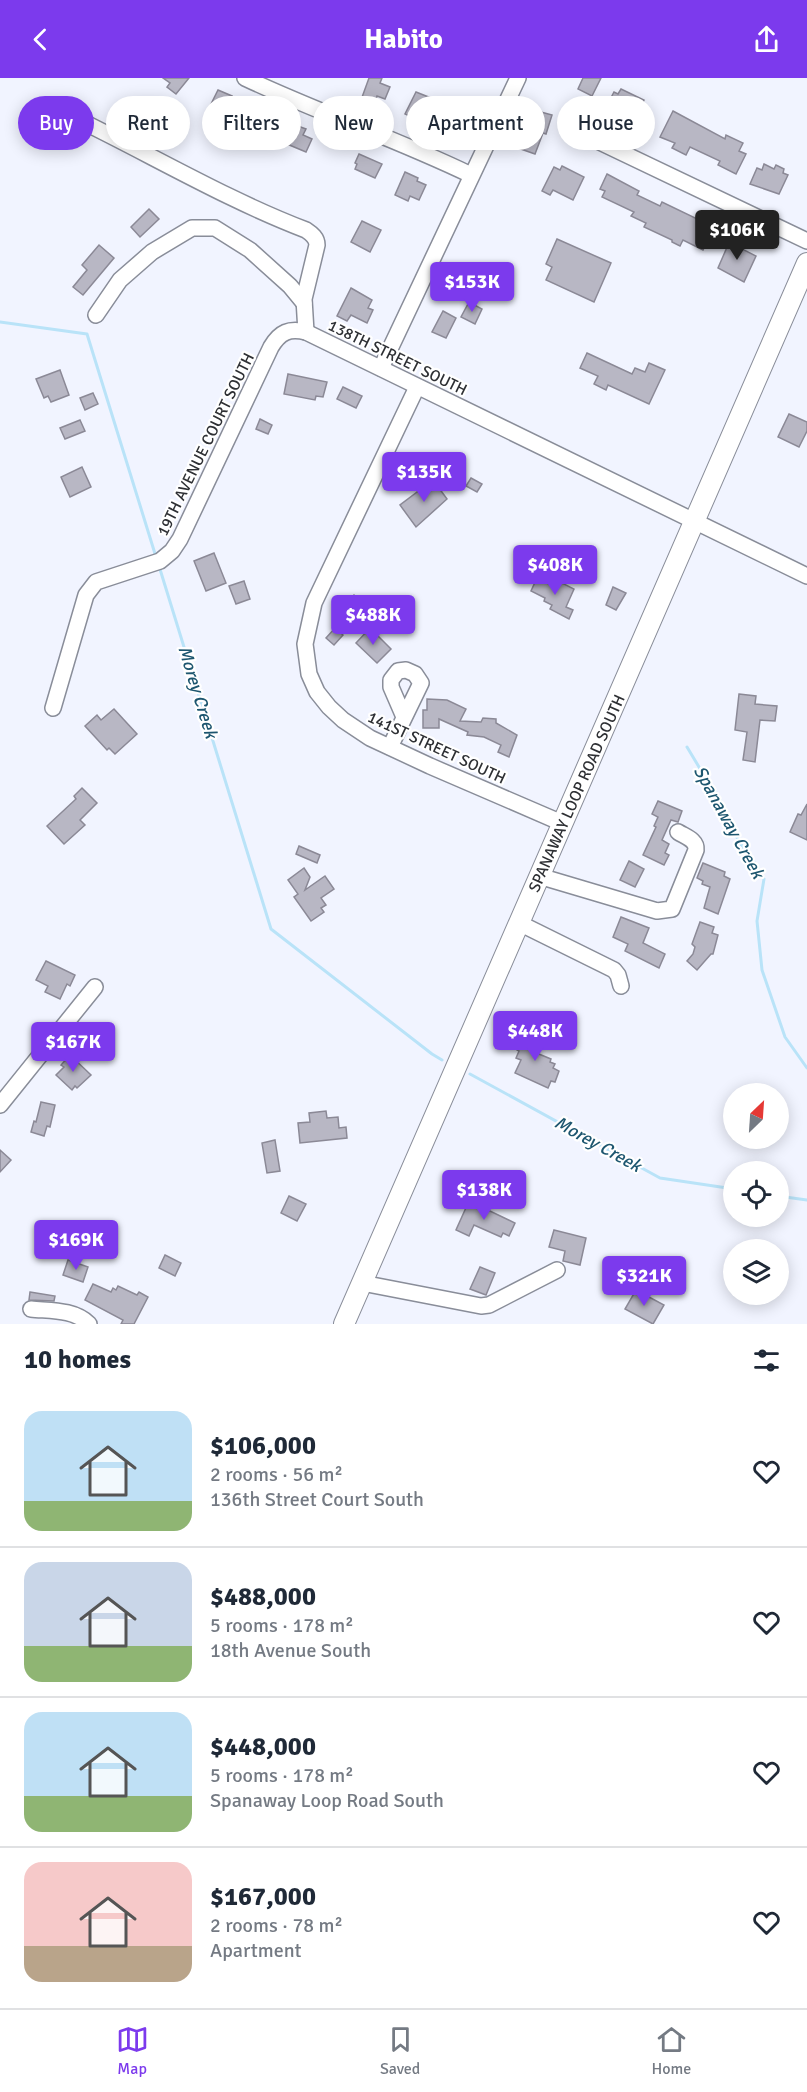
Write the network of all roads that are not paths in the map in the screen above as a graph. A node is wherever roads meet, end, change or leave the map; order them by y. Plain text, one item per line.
1 (245, 78) edge
2 (518, 78) edge
3 (94, 128) edge
4 (616, 150) edge
5 (471, 175) junction
6 (807, 241) edge
7 (807, 262) edge
8 (802, 288) edge
9 (304, 303) junction
10 (96, 315) dead end
11 (306, 332) junction
12 (381, 368) junction
13 (417, 387) junction
14 (694, 521) junction
15 (807, 576) edge
16 (53, 708) dead end
17 (404, 717) dead end
18 (390, 747) junction
19 (562, 823) junction
20 (678, 832) dead end
21 (539, 876) junction
22 (519, 922) junction
23 (621, 986) dead end
24 (95, 987) dead end
25 (0, 1105) edge
26 (557, 1270) dead end
27 (362, 1283) junction
28 (31, 1309) dead end
29 (89, 1324) edge
30 (344, 1324) edge

1 - 5 street
2 - 5 street
3 - 9 street, 138TH STREET SOUTH
4 - 6 street
5 - 12 street
7 - 8 main road, SPANAWAY LOOP ROAD SOUTH
8 - 14 main road, SPANAWAY LOOP ROAD SOUTH
9 - 10 street
9 - 11 street, 138TH STREET SOUTH
11 - 12 street, 138TH STREET SOUTH
11 - 16 street, 19TH AVENUE COURT SOUTH
12 - 13 street, 138TH STREET SOUTH
13 - 14 street, 138TH STREET SOUTH
13 - 18 street, 141ST STREET SOUTH
14 - 15 street, 138TH STREET SOUTH
14 - 19 main road, SPANAWAY LOOP ROAD SOUTH
17 - 18 street
18 - 19 street, 141ST STREET SOUTH
19 - 21 main road, SPANAWAY LOOP ROAD SOUTH
20 - 21 street
21 - 22 main road, SPANAWAY LOOP ROAD SOUTH
22 - 23 street
22 - 27 main road, SPANAWAY LOOP ROAD SOUTH
24 - 25 street
26 - 27 street
27 - 30 main road, SPANAWAY LOOP ROAD SOUTH
28 - 29 street

